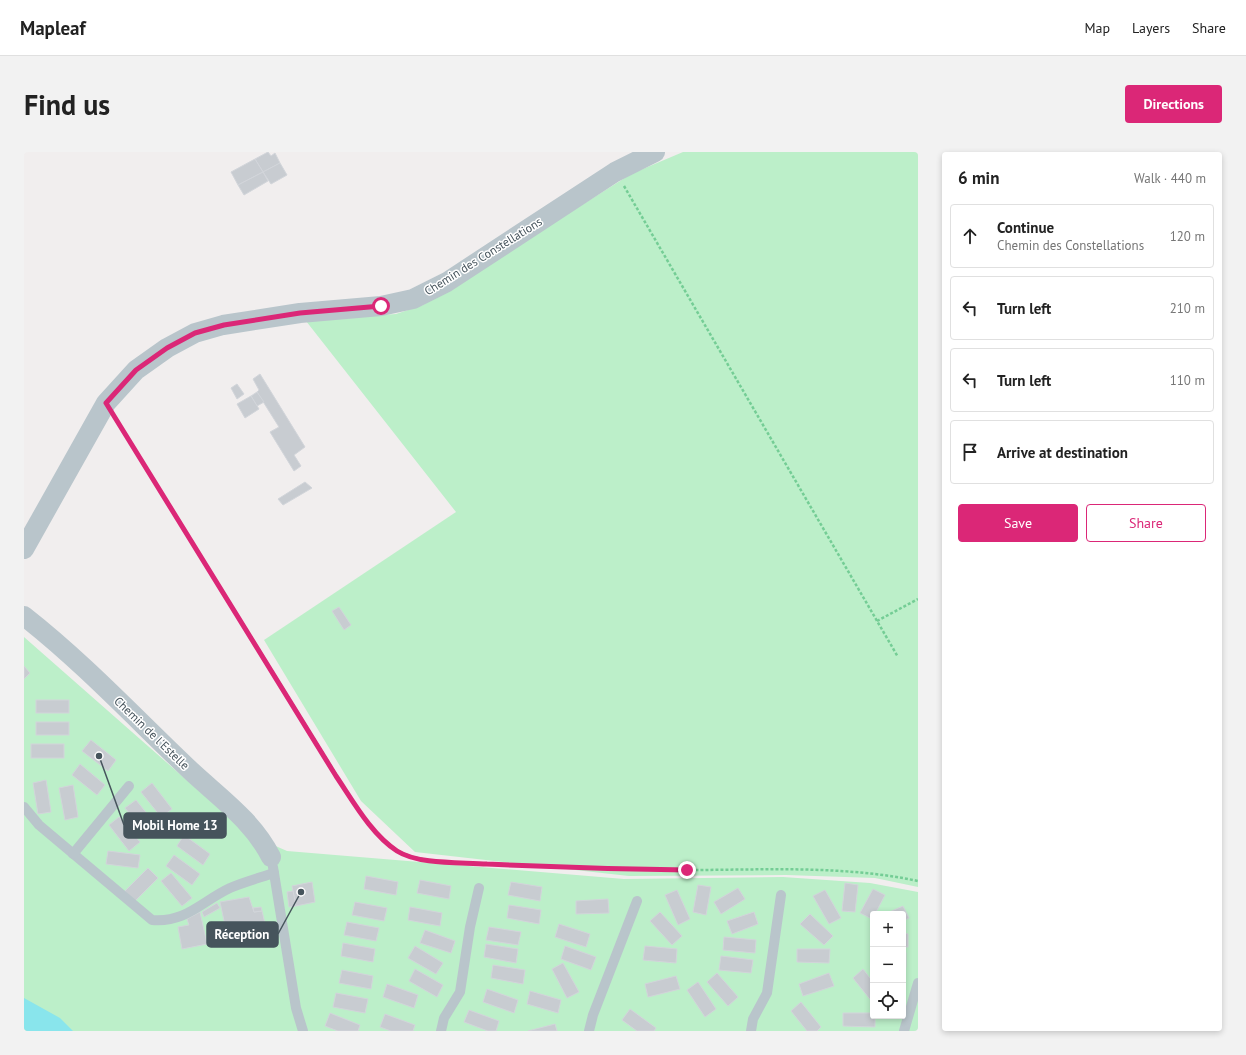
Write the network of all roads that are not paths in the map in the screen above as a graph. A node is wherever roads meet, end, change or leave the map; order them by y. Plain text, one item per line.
1 (655, 152) edge
2 (24, 549) edge
3 (24, 616) edge
4 (129, 786) dead end
5 (24, 807) edge
6 (73, 854) junction
7 (272, 865) junction
8 (479, 888) dead end
9 (781, 895) dead end
10 (636, 900) dead end
11 (918, 983) edge
12 (303, 1031) edge
13 (441, 1031) edge
14 (590, 1031) edge
15 (751, 1031) edge
16 (904, 1031) edge

1 - 2 street, Chemin des Constellations
3 - 7 street, Chemin de l'Estelle
4 - 6 lane
5 - 6 lane
6 - 7 lane
7 - 12 lane
8 - 13 lane
9 - 15 lane
10 - 14 lane
11 - 16 lane

